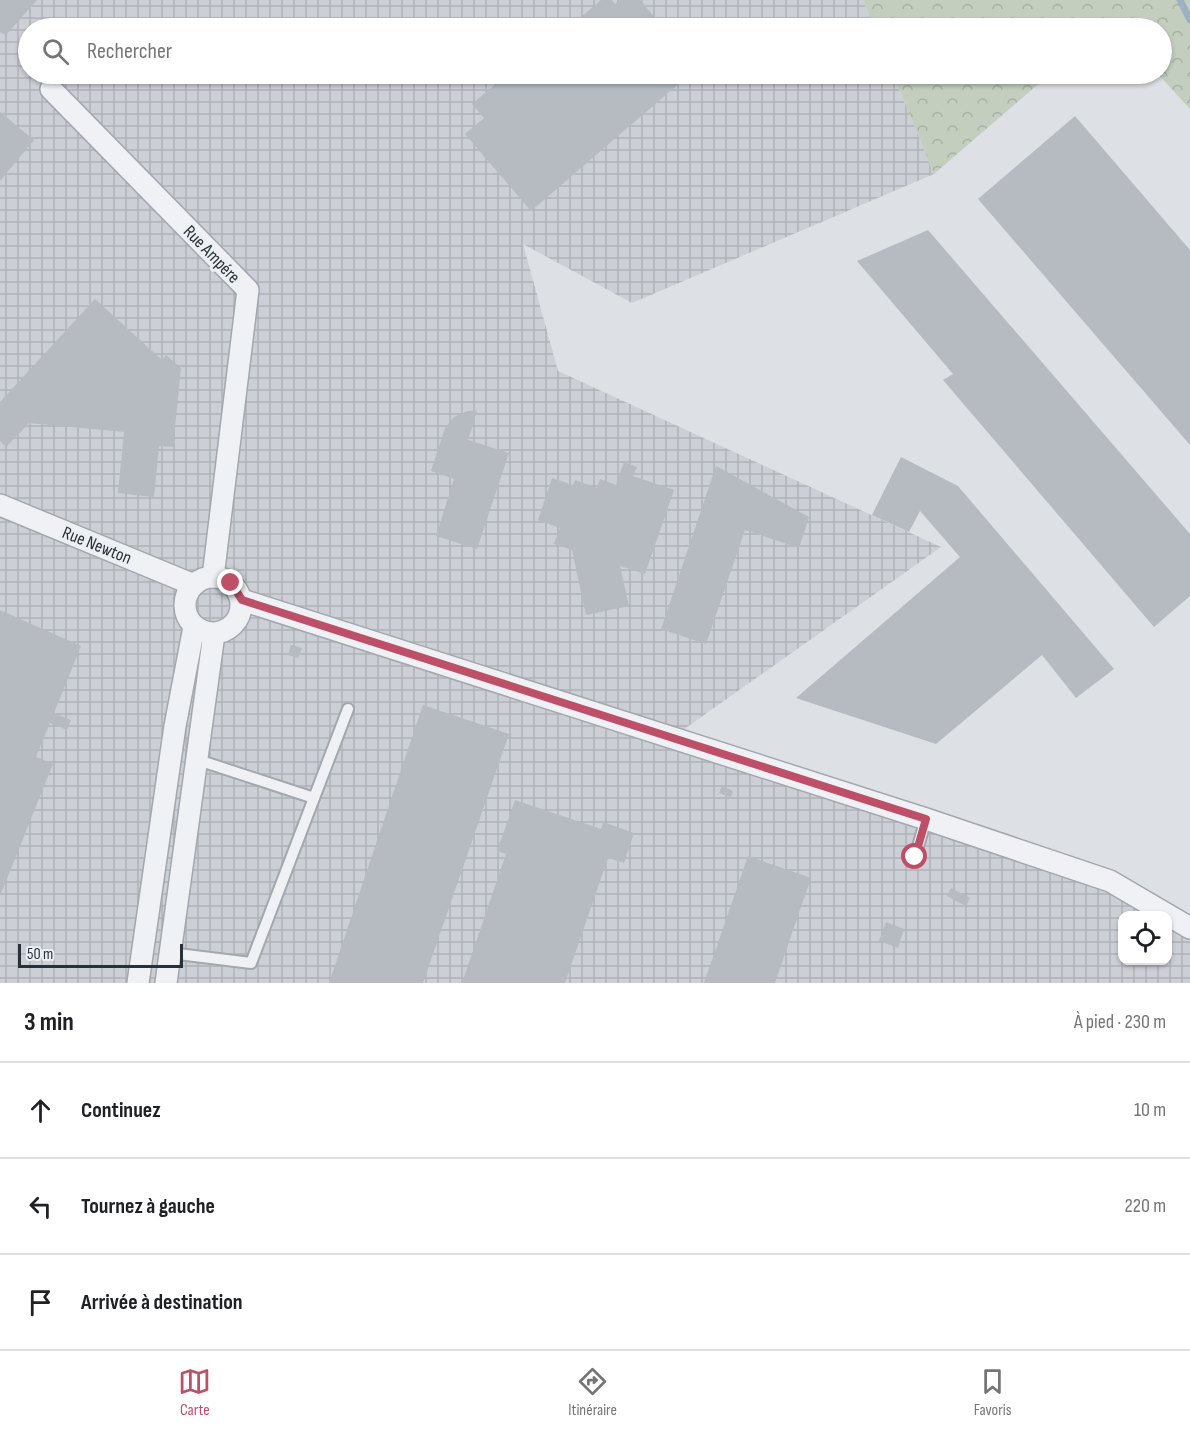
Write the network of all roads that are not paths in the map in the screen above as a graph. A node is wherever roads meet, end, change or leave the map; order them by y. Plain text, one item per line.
1 (51, 88) dead end
2 (0, 505) edge
3 (213, 577) junction
4 (194, 585) junction
5 (242, 600) junction
6 (194, 627) junction
7 (214, 634) junction
8 (348, 709) dead end
9 (198, 760) junction
10 (314, 798) junction
11 (926, 819) junction
12 (915, 857) dead end
13 (1190, 928) edge
14 (170, 952) junction
15 (138, 983) edge
16 (166, 983) edge

1 - 3 street, Rue Ampére
2 - 4 street, Rue Newton
3 - 4 street
3 - 5 street
4 - 6 street
5 - 7 street
5 - 11 street
6 - 7 street
6 - 15 street
7 - 9 street
8 - 10 lane
9 - 10 lane
9 - 14 street
10 - 14 lane
11 - 12 lane
11 - 13 street
14 - 16 street

